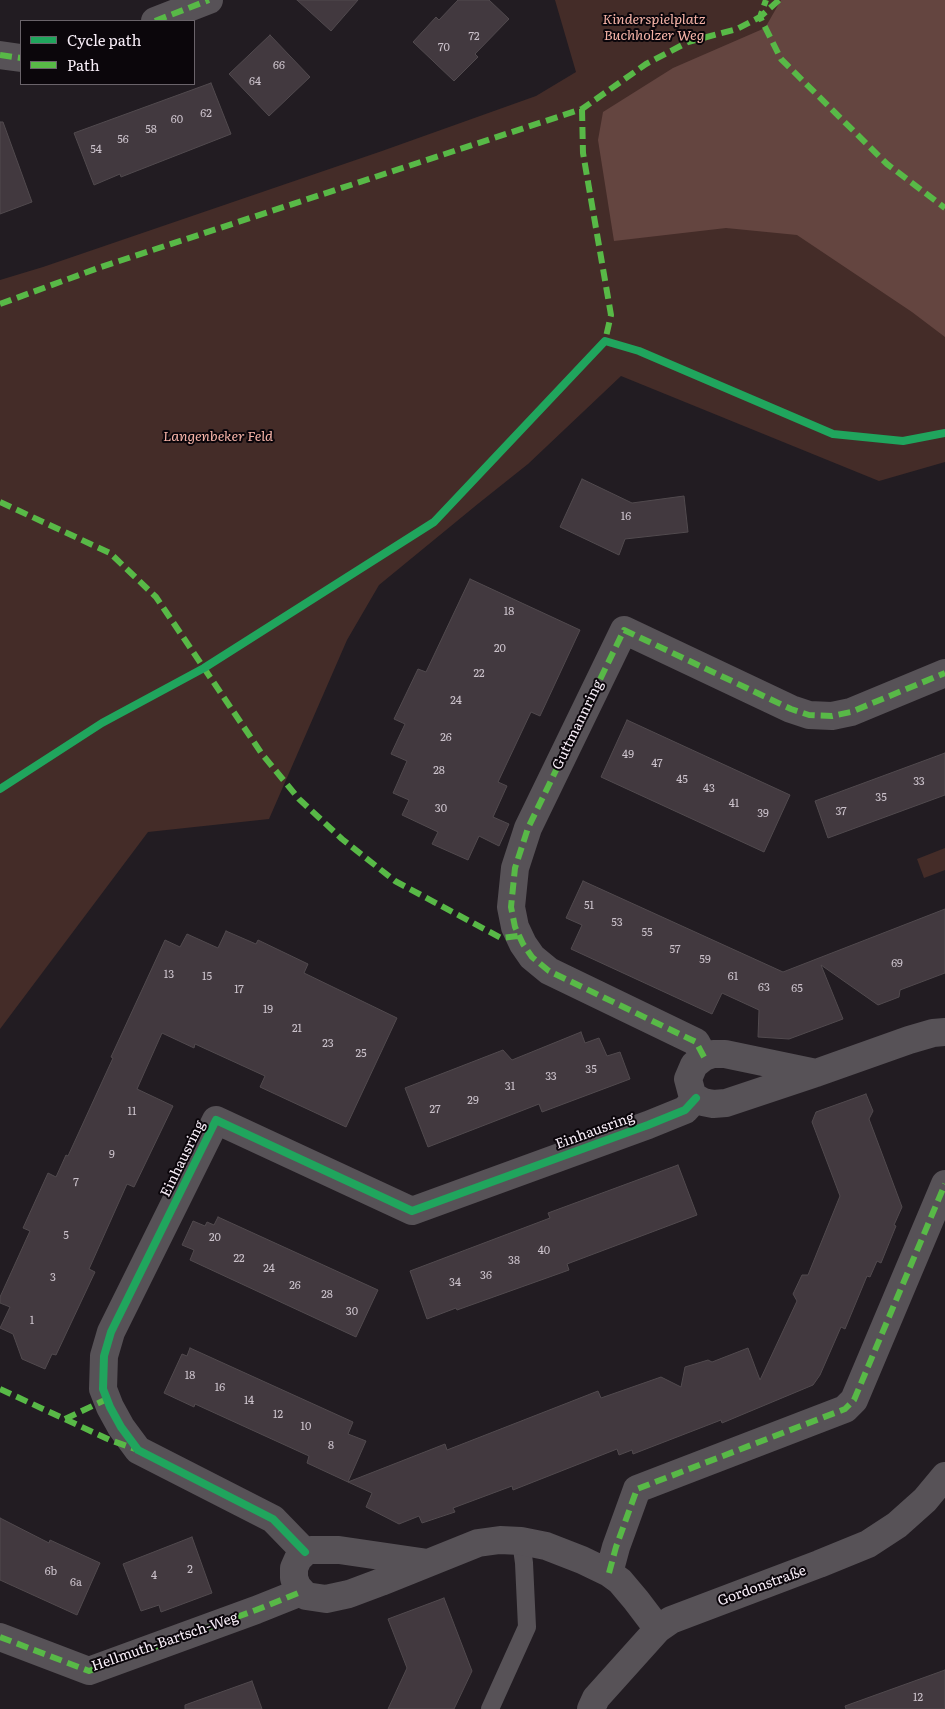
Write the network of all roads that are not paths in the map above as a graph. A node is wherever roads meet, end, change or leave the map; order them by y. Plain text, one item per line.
1 (209, 0) edge
2 (157, 20) edge
3 (0, 56) edge
4 (20, 58) edge
5 (945, 672) edge
6 (945, 1032) edge
7 (704, 1057) junction
8 (816, 1072) junction
9 (696, 1098) junction
10 (945, 1184) edge
11 (945, 1476) edge
12 (521, 1541) junction
13 (305, 1552) junction
14 (428, 1563) junction
15 (609, 1573) junction
16 (301, 1592) junction
17 (658, 1629) junction
18 (0, 1637) edge
19 (490, 1709) edge
20 (591, 1709) edge

1 - 2 street
3 - 4 street
5 - 7 street, Guttmannring
6 - 8 street
7 - 8 street
7 - 9 street
8 - 9 street
9 - 13 street, Einhausring
10 - 15 street
11 - 17 street, Gordonstraße
12 - 14 street
12 - 15 street
12 - 19 lane
13 - 14 street
13 - 16 street
14 - 16 street
15 - 17 street
16 - 18 street, Hellmuth-Bartsch-Weg
17 - 20 street, Gordonstraße

